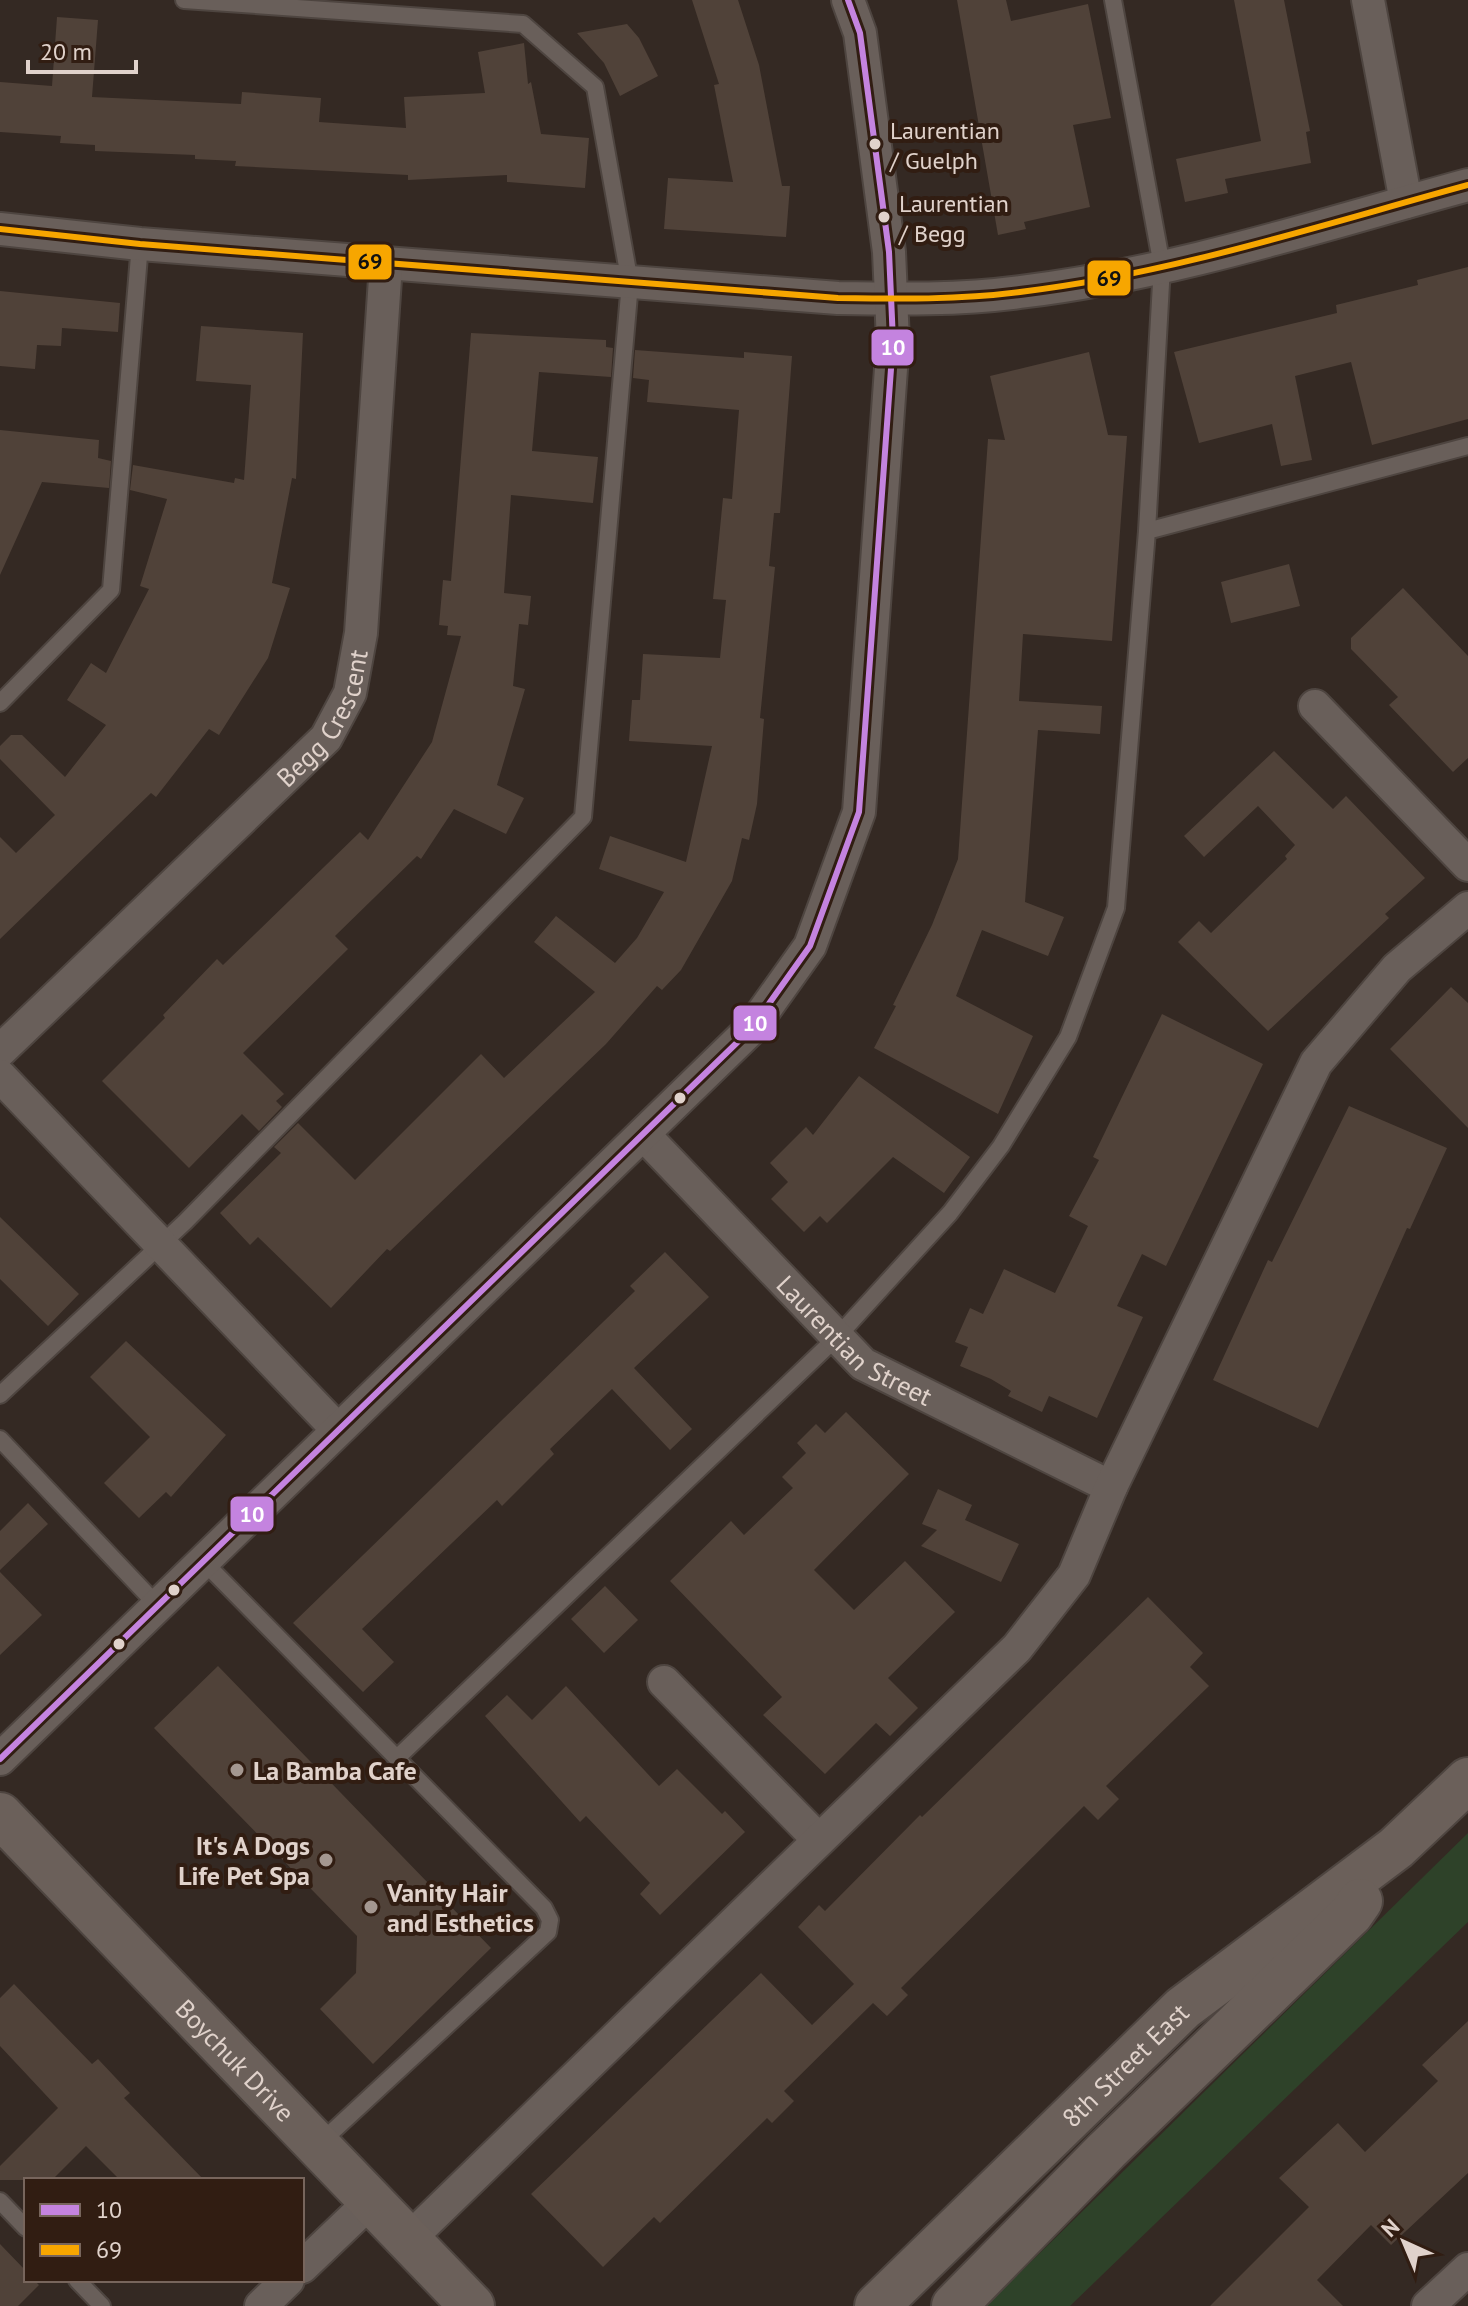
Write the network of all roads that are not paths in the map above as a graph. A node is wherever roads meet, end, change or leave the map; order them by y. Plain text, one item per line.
1 (184, 0) edge
2 (848, 0) edge
3 (1113, 0) edge
4 (1368, 0) edge
5 (1468, 185) edge
6 (1406, 202) junction
7 (0, 229) edge
8 (140, 244) junction
9 (386, 264) junction
10 (1162, 266) junction
11 (630, 283) junction
12 (892, 299) junction
13 (1468, 446) edge
14 (1147, 531) junction
15 (0, 703) edge
16 (1315, 706) dead end
17 (1468, 865) edge
18 (1468, 908) edge
19 (0, 1051) edge
20 (0, 1076) edge
21 (644, 1135) junction
22 (161, 1245) junction
23 (837, 1337) junction
24 (0, 1395) edge
25 (337, 1429) junction
26 (0, 1439) edge
27 (1111, 1487) junction
28 (203, 1561) junction
29 (157, 1605) junction
30 (664, 1682) dead end
31 (397, 1758) junction
32 (0, 1759) edge
33 (1468, 1780) edge
34 (0, 1815) edge
35 (819, 1840) junction
36 (1396, 1848) junction
37 (317, 2147) junction
38 (371, 2201) junction
39 (3, 2209) edge
40 (24, 2226) edge
41 (408, 2240) junction
42 (304, 2265) edge
43 (1468, 2269) edge
44 (79, 2282) edge
45 (286, 2282) edge
46 (102, 2306) edge
47 (261, 2306) edge
48 (472, 2306) edge
49 (877, 2306) edge
50 (954, 2306) edge
51 (1428, 2306) edge

1 - 11 lane
2 - 12 street
3 - 10 lane
4 - 6 street
5 - 6 street
6 - 10 street
7 - 8 street
8 - 9 street
8 - 15 lane
9 - 11 street
9 - 19 street, Begg Crescent
10 - 12 street
10 - 14 lane
11 - 12 street
11 - 22 lane
12 - 21 street
13 - 14 lane
14 - 23 lane
16 - 17 street
18 - 27 street
20 - 22 street
21 - 23 street, Laurentian Street
21 - 25 street
22 - 24 lane
22 - 25 street
23 - 27 street, Laurentian Street
23 - 31 lane
25 - 28 street
26 - 29 lane
27 - 35 street
28 - 29 street
28 - 31 lane
29 - 32 street
30 - 35 street
31 - 37 lane
33 - 36 main road, 8th Street East
34 - 37 main road, Boychuk Drive
35 - 41 street
36 - 49 main road, 8th Street East
36 - 50 main road, 8th Street East
37 - 38 main road, Boychuk Drive
38 - 41 main road, Boychuk Drive
38 - 42 street
39 - 40 lane
41 - 48 main road, Boychuk Drive
43 - 51 street
44 - 46 lane
45 - 47 street

